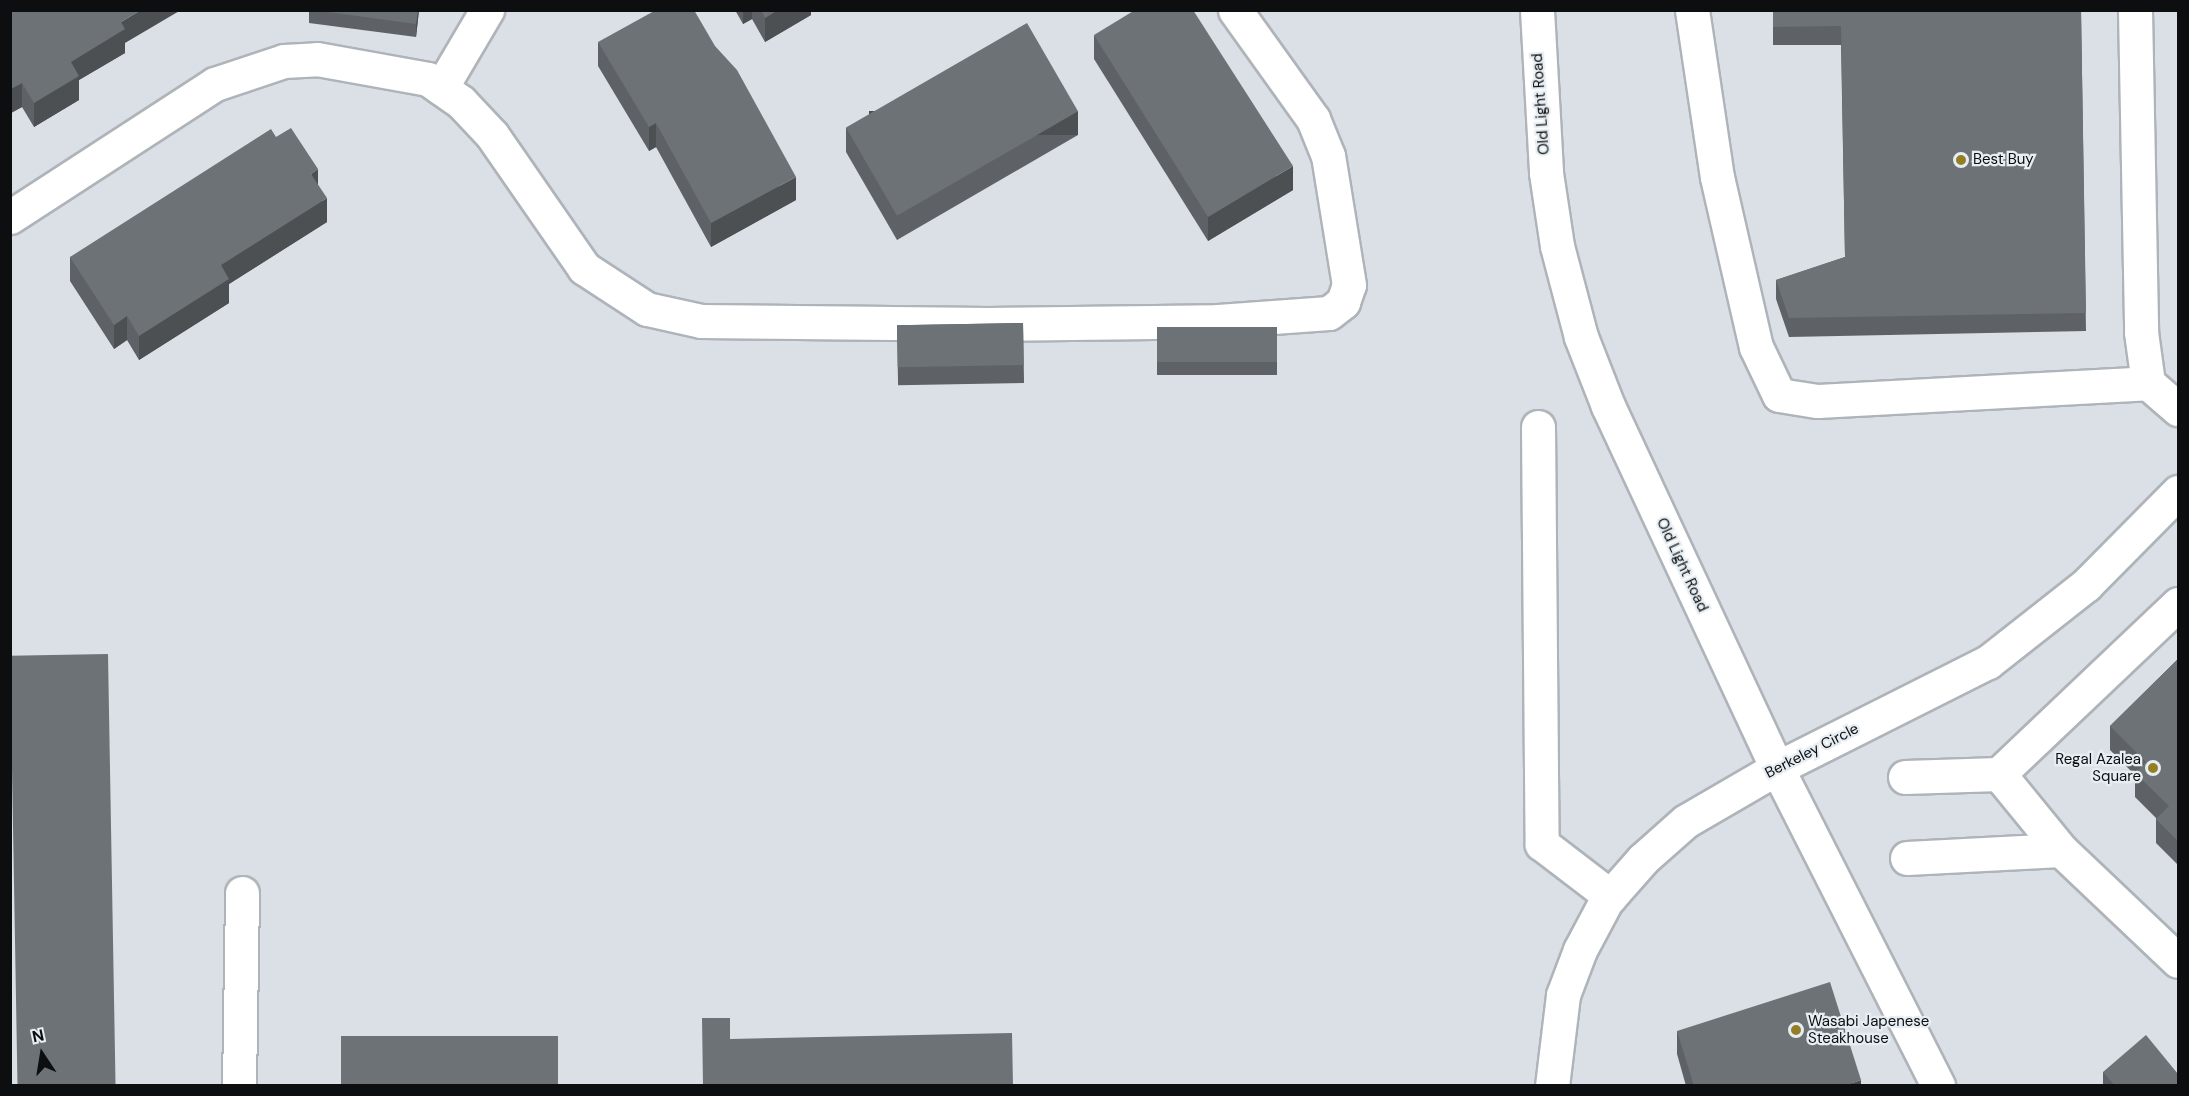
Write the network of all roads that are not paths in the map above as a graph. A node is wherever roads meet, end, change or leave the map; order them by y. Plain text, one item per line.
1 (487, 10) edge
2 (1235, 10) edge
3 (1537, 10) edge
4 (1692, 10) edge
5 (2135, 10) edge
6 (441, 88) junction
7 (10, 217) edge
8 (2148, 383) junction
9 (2178, 409) edge
10 (1538, 427) dead end
11 (2178, 492) edge
12 (2178, 604) edge
13 (1777, 768) junction
14 (1999, 774) junction
15 (1905, 777) dead end
16 (2061, 850) junction
17 (1907, 858) dead end
18 (242, 893) dead end
19 (1610, 896) junction
20 (2178, 961) edge
21 (239, 1086) edge
22 (1552, 1086) edge
23 (1938, 1086) edge

1 - 6 street
2 - 6 street
3 - 13 street, Old Light Road
4 - 8 street
5 - 8 street
6 - 7 street
8 - 9 street
10 - 19 street
11 - 13 street, Berkeley Circle
12 - 14 street
13 - 19 street, Berkeley Circle
13 - 23 street, Old Light Road
14 - 15 street
14 - 16 street
16 - 17 street
16 - 20 street
18 - 21 street
19 - 22 street, Berkeley Circle

